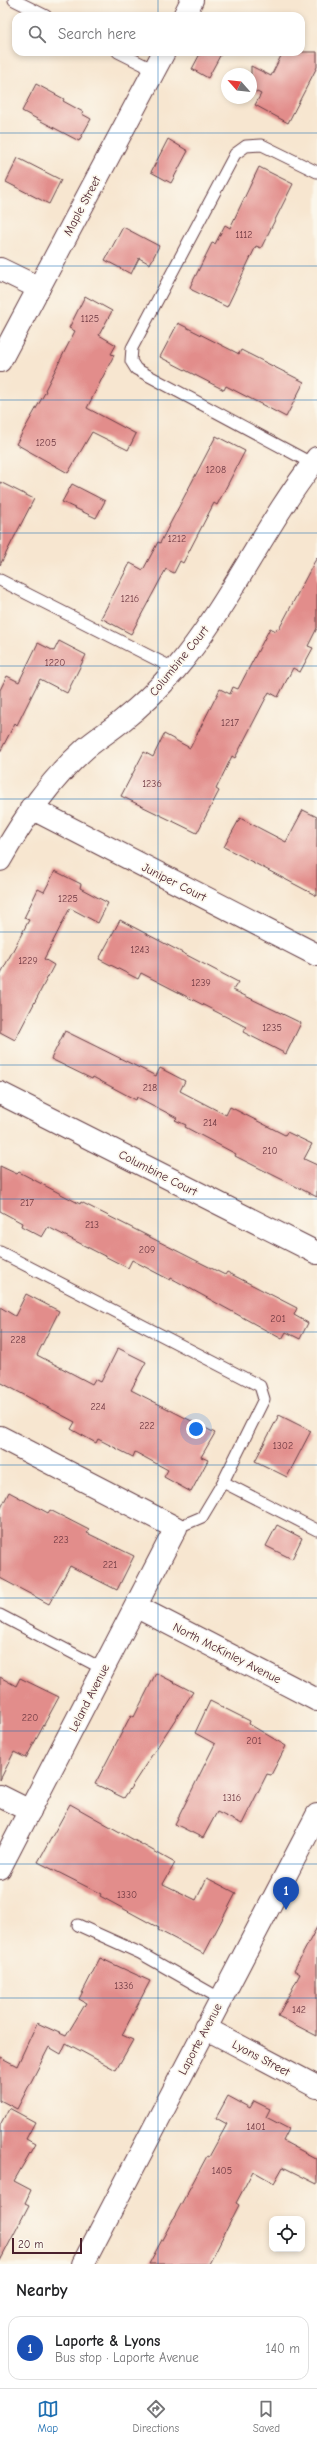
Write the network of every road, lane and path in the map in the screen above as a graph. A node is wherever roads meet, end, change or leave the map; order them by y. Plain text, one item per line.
1 (14, 0) edge
2 (192, 0) edge
3 (38, 12) edge
4 (186, 12) edge
5 (136, 56) edge
6 (159, 61) edge
7 (317, 172) edge
8 (0, 268) edge
9 (39, 288) junction
10 (0, 361) edge
11 (315, 461) edge
12 (0, 580) edge
13 (175, 669) junction
14 (31, 808) junction
15 (0, 860) edge
16 (317, 955) edge
17 (0, 1093) edge
18 (0, 1252) edge
19 (317, 1253) edge
20 (0, 1437) edge
21 (222, 1482) junction
22 (176, 1528) junction
23 (317, 1530) edge
24 (137, 1607) junction
25 (0, 1615) edge
26 (103, 1669) junction
27 (317, 1700) edge
28 (0, 1796) edge
29 (30, 1811) junction
30 (317, 1815) edge
31 (0, 1868) edge
32 (78, 1925) dead end
33 (221, 1999) junction
34 (205, 2028) junction
35 (317, 2087) edge
36 (83, 2264) edge

1 - 3 lane
2 - 4 street
5 - 6 lane
6 - 9 street, Maple Street
7 - 11 lane
8 - 9 street
9 - 10 street, Maple Street
11 - 13 street, Columbine Court
12 - 13 lane
13 - 14 street, Columbine Court
14 - 15 street, Columbine Court
14 - 16 street, Juniper Court
17 - 19 street, Columbine Court
18 - 21 lane
20 - 22 street
21 - 22 lane
21 - 23 lane
22 - 24 street, Leland Avenue
24 - 26 street, Leland Avenue
24 - 27 street, North McKinley Avenue
25 - 26 lane
26 - 29 street, Leland Avenue
28 - 29 street
29 - 31 street, Leland Avenue
30 - 33 street, Laporte Avenue
32 - 33 lane
33 - 34 street, Laporte Avenue
34 - 35 street, Lyons Street
34 - 36 street, Laporte Avenue

